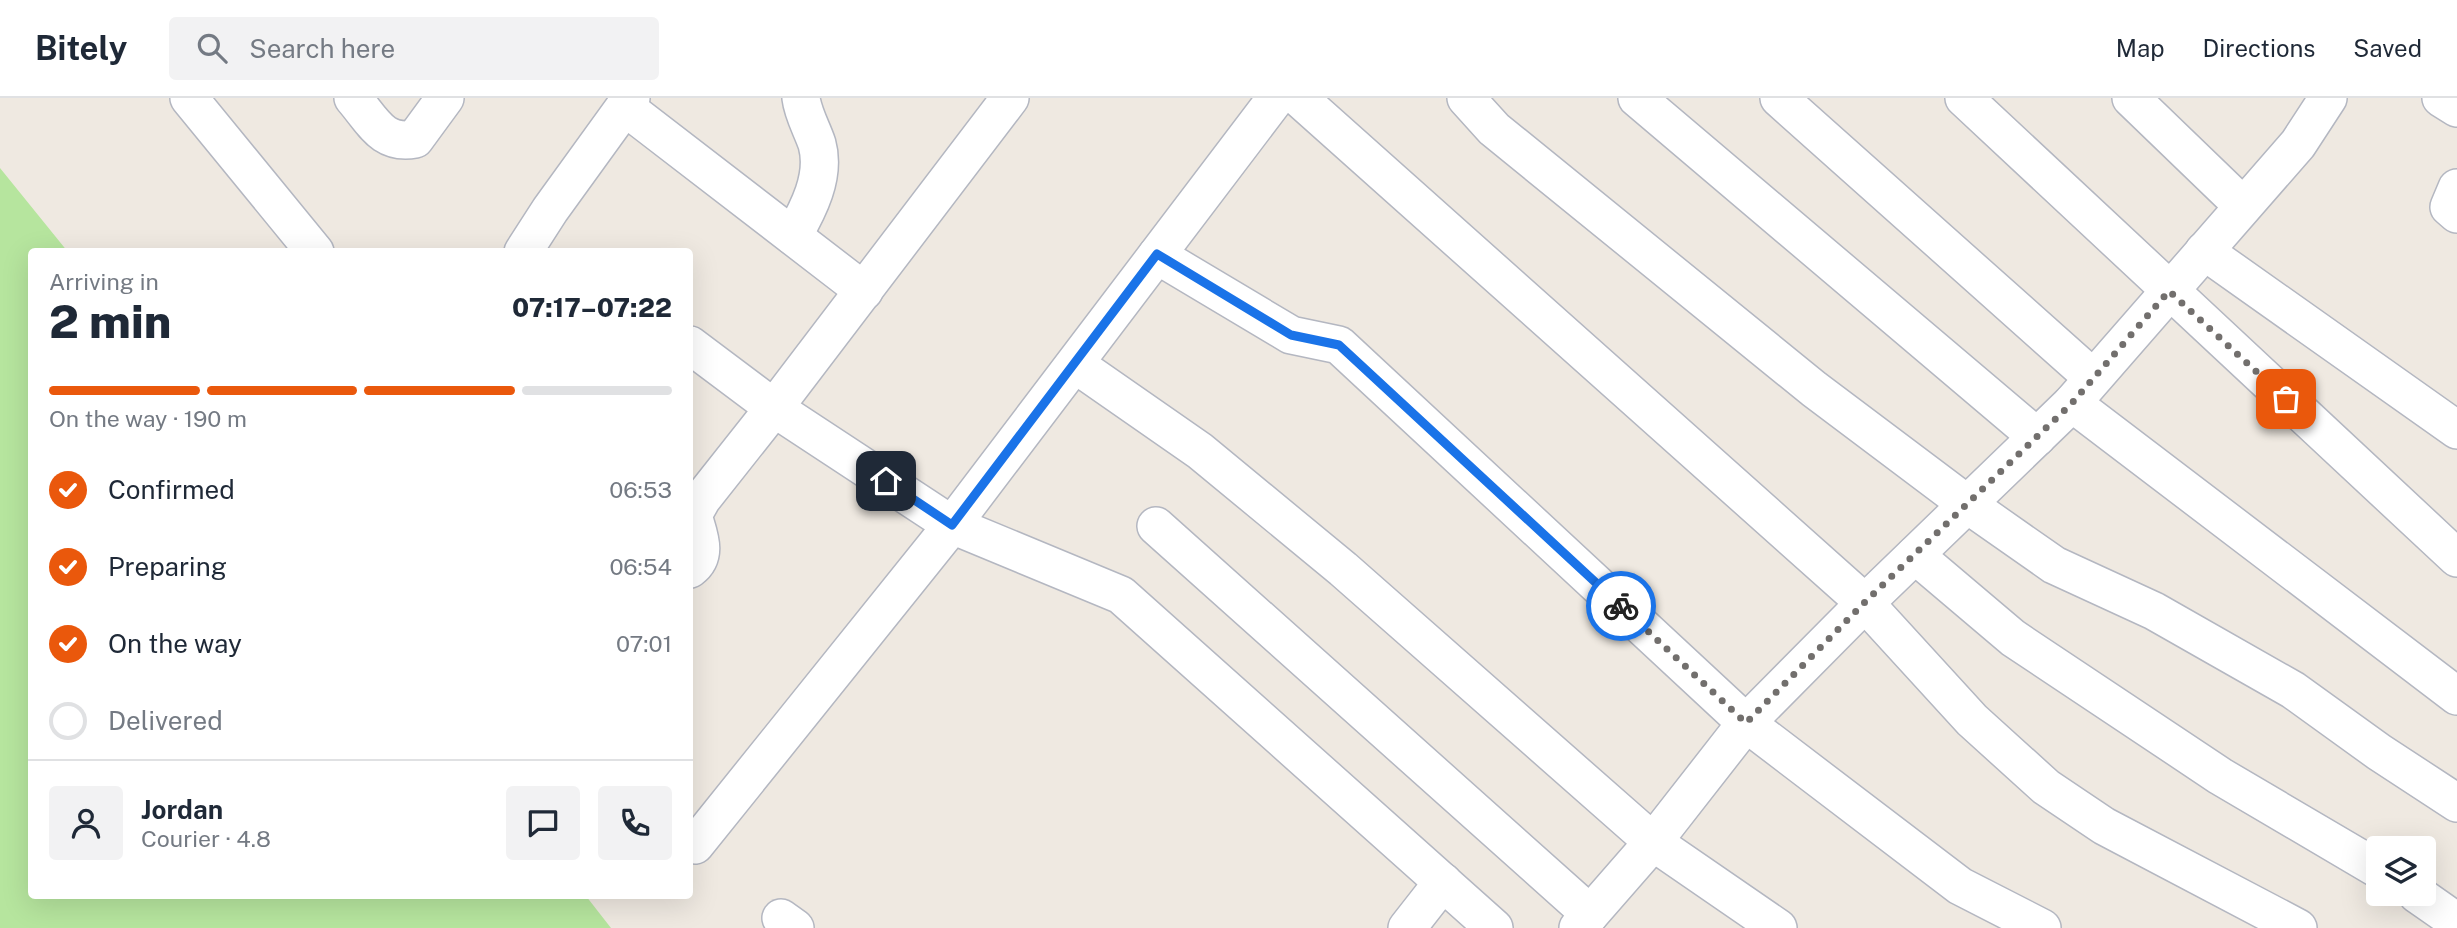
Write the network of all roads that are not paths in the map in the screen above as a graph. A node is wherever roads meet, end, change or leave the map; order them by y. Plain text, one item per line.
1 (189, 98) edge
2 (353, 98) edge
3 (445, 98) edge
4 (801, 98) edge
5 (1010, 98) edge
6 (1276, 98) edge
7 (1300, 98) edge
8 (1466, 98) edge
9 (1637, 98) edge
10 (1779, 98) edge
11 (1964, 98) edge
12 (2131, 98) edge
13 (2328, 98) edge
14 (2441, 98) edge
15 (628, 103) edge
16 (2457, 108) edge
17 (2457, 188) edge
18 (2244, 206) junction
19 (2457, 214) edge
20 (793, 236) junction
21 (312, 248) edge
22 (526, 248) edge
23 (2204, 251) junction
24 (1157, 254) junction
25 (863, 291) junction
26 (2169, 291) junction
27 (693, 347) edge
28 (1075, 364) junction
29 (2083, 390) junction
30 (774, 408) junction
31 (2457, 430) edge
32 (2037, 437) junction
33 (1967, 505) junction
34 (693, 513) edge
35 (693, 518) edge
36 (952, 525) junction
37 (1156, 526) dead end
38 (1915, 555) junction
39 (2457, 558) edge
40 (693, 565) edge
41 (1864, 603) junction
42 (2457, 695) edge
43 (1746, 723) junction
44 (2457, 803) edge
45 (1653, 842) junction
46 (695, 845) dead end
47 (2366, 862) edge
48 (1443, 883) junction
49 (2434, 906) edge
50 (1584, 921) edge
51 (2457, 922) edge
52 (1407, 928) edge
53 (1494, 928) edge
54 (1778, 928) edge
55 (2042, 928) edge
56 (2298, 928) edge

1 - 21 street
2 - 3 street
4 - 20 street
5 - 25 street
6 - 24 street
7 - 41 street
8 - 33 street
9 - 32 street
10 - 29 street
11 - 26 street
12 - 18 street
13 - 18 street
14 - 16 street
15 - 20 street
15 - 22 street
17 - 19 street
18 - 23 street
20 - 25 street
23 - 26 street
23 - 31 street
24 - 28 street
24 - 43 street
25 - 30 street
26 - 29 street
26 - 39 street
27 - 30 street
28 - 36 street
28 - 45 street
29 - 32 street
29 - 42 street
30 - 34 street
30 - 36 street
32 - 33 street
33 - 38 street
33 - 44 street
35 - 40 street
36 - 46 street
36 - 48 street
37 - 50 street
38 - 41 street
38 - 47 street
41 - 43 street
41 - 56 street
43 - 45 street
43 - 55 street
45 - 50 street
45 - 54 street
48 - 52 street
48 - 53 street
49 - 51 street

